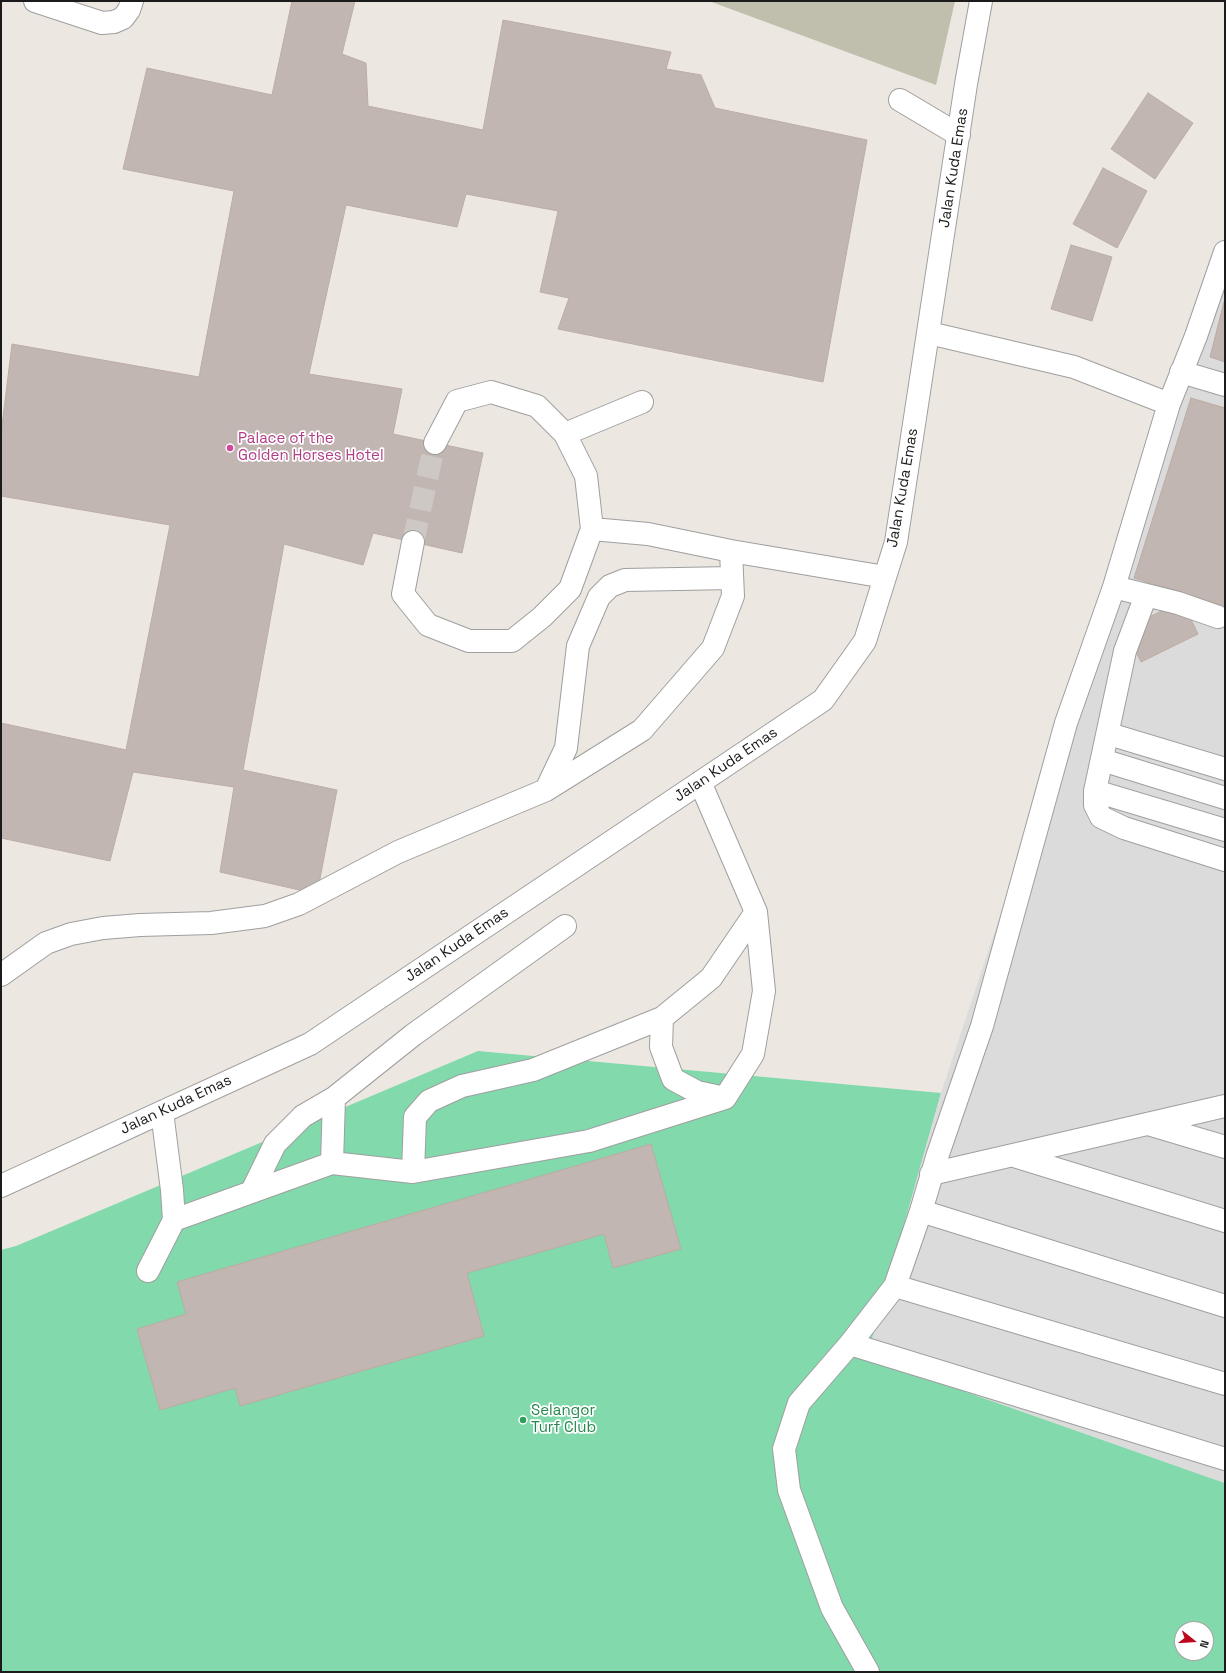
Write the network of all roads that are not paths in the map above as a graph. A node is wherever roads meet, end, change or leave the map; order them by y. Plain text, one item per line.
1 (35, 1) edge
2 (132, 1) edge
3 (981, 1) edge
4 (900, 100) dead end
5 (959, 134) junction
6 (1225, 252) edge
7 (928, 333) junction
8 (1181, 372) junction
9 (1225, 385) edge
10 (642, 402) dead end
11 (1169, 404) junction
12 (565, 434) junction
13 (436, 443) tunnel mouth
14 (592, 529) junction
15 (413, 542) tunnel mouth
16 (731, 551) junction
17 (885, 577) junction
18 (732, 578) junction
19 (1114, 588) junction
20 (1146, 595) junction
21 (1218, 617) dead end
22 (1109, 734) junction
23 (1102, 760) junction
24 (1225, 769) edge
25 (700, 782) junction
26 (546, 790) junction
27 (1095, 791) junction
28 (1225, 798) edge
29 (1225, 830) edge
30 (1225, 860) edge
31 (756, 912) junction
32 (565, 926) dead end
33 (1, 975) edge
34 (662, 1018) junction
35 (334, 1098) junction
36 (725, 1098) junction
37 (1225, 1106) edge
38 (162, 1112) junction
39 (1147, 1124) junction
40 (1225, 1147) edge
41 (1013, 1156) junction
42 (332, 1163) junction
43 (413, 1172) junction
44 (931, 1174) junction
45 (1, 1186) edge
46 (252, 1191) junction
47 (921, 1211) junction
48 (174, 1220) junction
49 (1225, 1221) edge
50 (148, 1271) dead end
51 (895, 1286) junction
52 (1225, 1306) edge
53 (850, 1344) junction
54 (1225, 1384) edge
55 (1225, 1459) edge
56 (868, 1672) edge

1 - 2 street
3 - 5 street, Jalan Kuda Emas
4 - 5 street
5 - 7 street, Jalan Kuda Emas
6 - 8 street
7 - 11 street
7 - 17 street, Jalan Kuda Emas
8 - 9 street
8 - 11 street
10 - 12 street
11 - 19 street
12 - 13 street
12 - 14 street
14 - 15 street
14 - 16 street
16 - 17 street
16 - 18 street
17 - 25 street, Jalan Kuda Emas
18 - 26 street
18 - 26 street
19 - 20 street
19 - 44 street
20 - 21 street
20 - 22 street
22 - 23 street
22 - 24 street
23 - 27 street
23 - 28 street
25 - 31 street
25 - 38 street, Jalan Kuda Emas
26 - 33 street
27 - 29 street
27 - 30 street
31 - 34 street
31 - 36 street
32 - 35 street
34 - 36 street
34 - 43 street
35 - 42 street
35 - 46 street
36 - 43 street
37 - 39 street
38 - 45 street, Jalan Kuda Emas
38 - 48 street
39 - 40 street
39 - 41 street
41 - 44 street
41 - 49 street
42 - 43 street
42 - 46 street
44 - 47 street
46 - 48 street
47 - 51 street
47 - 52 street
48 - 50 street
51 - 53 street
51 - 54 street
53 - 55 street
53 - 56 street

